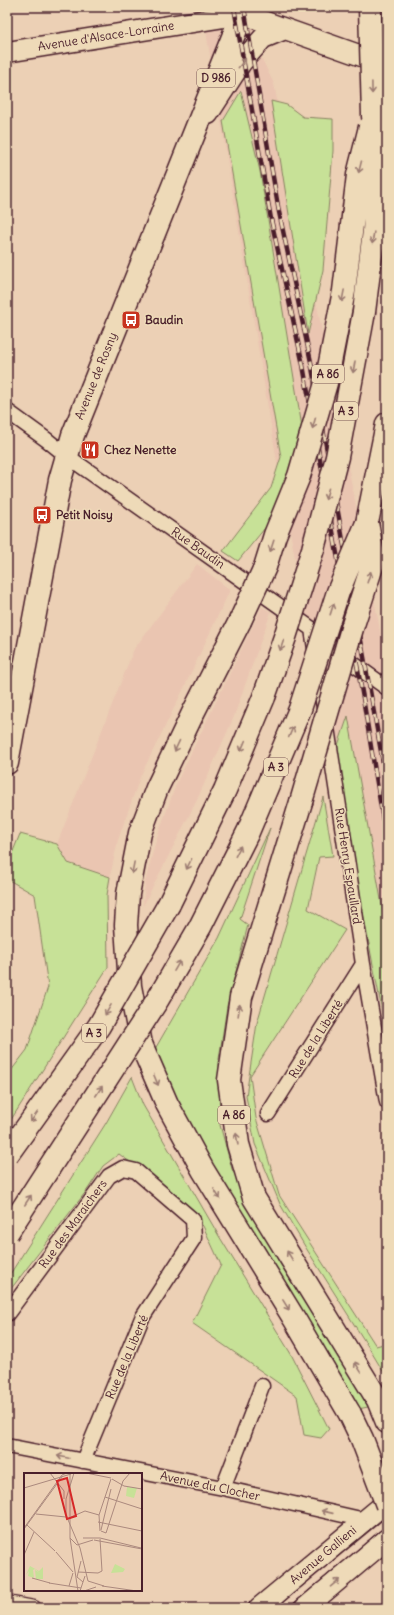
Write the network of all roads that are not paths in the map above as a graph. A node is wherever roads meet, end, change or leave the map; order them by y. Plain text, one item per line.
1 (370, 7) edge
2 (244, 10) edge
3 (285, 29) junction
4 (7, 52) edge
5 (387, 65) edge
6 (372, 116) junction
7 (190, 142) junction
8 (7, 411) edge
9 (387, 424) edge
10 (66, 456) junction
11 (367, 523) junction
12 (312, 628) junction
13 (387, 688) edge
14 (7, 763) edge
15 (363, 964) junction
16 (383, 1057) edge
17 (387, 1102) edge
18 (268, 1114) dead end
19 (7, 1155) edge
20 (7, 1232) edge
21 (194, 1238) joint
22 (7, 1314) edge
23 (262, 1386) dead end
24 (387, 1422) edge
25 (7, 1446) edge
26 (83, 1461) junction
27 (223, 1488) junction
28 (387, 1503) edge
29 (366, 1520) junction
30 (387, 1539) edge
31 (7, 1603) edge
32 (34, 1608) edge
33 (259, 1608) edge
34 (305, 1608) edge

1 -> 6 main road, A 3, bridge
2 - 3 street, Avenue d'Alsace-Lorraine
2 - 4 street, Avenue d'Alsace-Lorraine
2 - 7 main road, Avenue de Rosny / D 986
3 - 5 street, Avenue d'Alsace-Lorraine
7 -> 3 street
6 -> 19 main road, A 3, bridge
6 -> 28 main road, A 86, bridge
7 - 10 main road, Avenue de Rosny / D 986
8 - 10 street, Rue Baudin
9 - 11 main road, A 3
10 - 12 street, Rue Baudin
10 - 14 main road, Avenue de Rosny / D 986
20 -> 11 main road, A 3, bridge
24 -> 11 main road, A 86, bridge
12 - 13 street, Rue Baudin
12 - 15 street, Rue Henry Espaullard
15 - 16 street, Rue Henry Espaullard
15 - 18 street, Rue de la Liberté
16 - 17 street, Rue Henry Espaullard
21 - 22 street, Rue des Maraichers
21 - 26 street, Rue de la Liberté
23 - 27 street
26 -> 25 street, Avenue du Clocher
26 - 27 street, Avenue du Clocher
29 -> 27 street, Avenue du Clocher
28 - 29 street, Avenue Gallieni
29 - 33 street, Avenue Gallieni
34 -> 30 street
31 - 32 street

